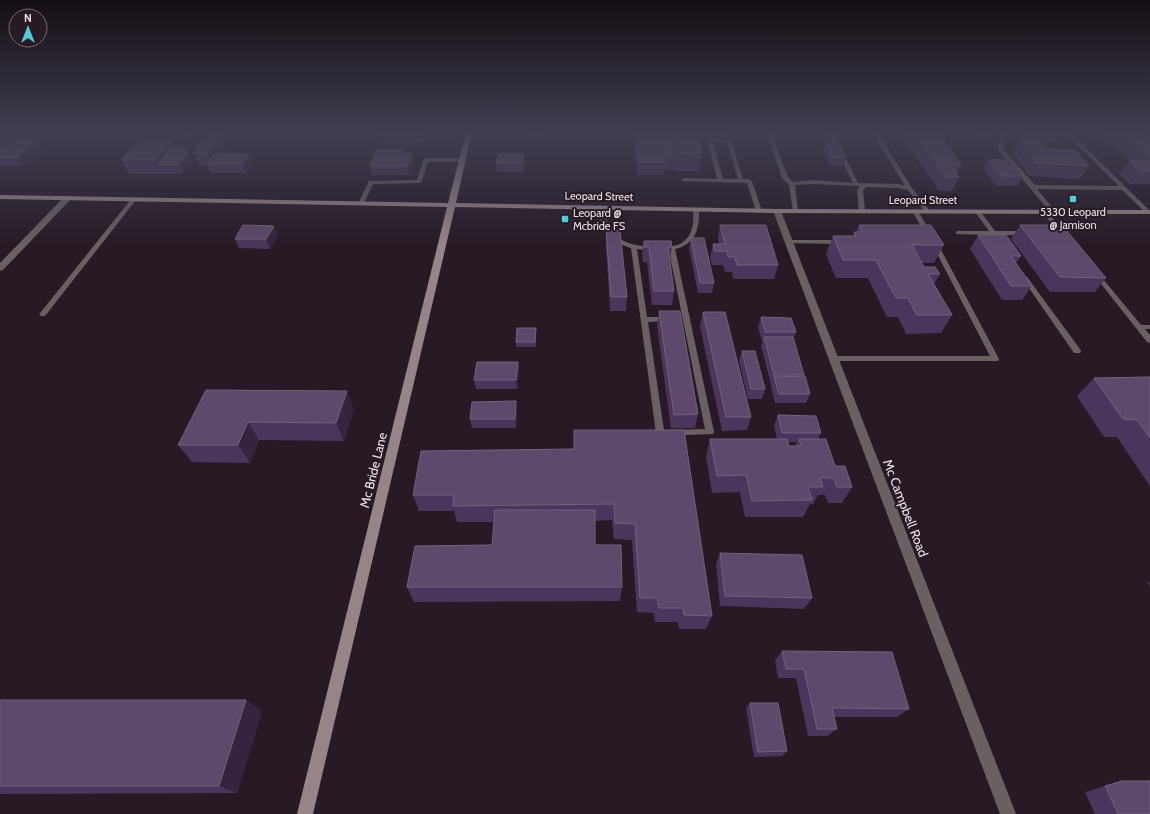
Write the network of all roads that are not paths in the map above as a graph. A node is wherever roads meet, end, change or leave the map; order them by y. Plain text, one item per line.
1 (423, 170) edge
2 (460, 170) edge
3 (717, 170) edge
4 (738, 170) edge
5 (782, 170) edge
6 (850, 170) edge
7 (898, 170) edge
8 (1018, 170) edge
9 (1105, 170) edge
10 (684, 180) dead end
11 (720, 180) junction
12 (741, 181) junction
13 (792, 184) junction
14 (856, 184) junction
15 (865, 185) junction
16 (1033, 187) junction
17 (1123, 188) junction
18 (910, 189) junction
19 (0, 197) edge
20 (68, 198) junction
21 (134, 199) junction
22 (361, 204) junction
23 (451, 205) junction
24 (600, 207) junction
25 (696, 210) junction
26 (759, 211) junction
27 (777, 211) junction
28 (795, 211) junction
29 (862, 211) junction
30 (915, 212) junction
31 (927, 212) junction
32 (978, 212) junction
33 (1045, 212) junction
34 (1053, 212) junction
35 (1149, 212) edge
36 (958, 233) dead end
37 (993, 233) junction
38 (1033, 233) edge
39 (1069, 241) edge
40 (789, 242) junction
41 (850, 242) edge
42 (634, 247) junction
43 (1004, 247) edge
44 (672, 248) junction
45 (0, 268) edge
46 (1092, 270) edge
47 (1022, 273) edge
48 (43, 314) dead end
49 (680, 319) junction
50 (644, 320) junction
51 (1139, 327) junction
52 (1150, 327) edge
53 (1150, 340) edge
54 (1077, 351) dead end
55 (834, 359) junction
56 (305, 814) edge
57 (1008, 814) edge

1 - 22 lane
2 - 23 main road, Mc Bride Lane
3 - 11 lane
4 - 12 lane
5 - 13 lane
6 - 14 lane
7 - 18 lane
8 - 16 lane
9 - 17 lane
10 - 11 lane
11 - 12 lane
12 - 26 lane
13 - 14 lane
13 - 28 lane
14 - 15 lane
15 - 18 lane
15 - 29 lane
16 - 17 lane
16 - 34 lane
17 - 35 lane
18 - 31 lane
19 - 20 main road, Leopard Street
20 - 21 main road, Leopard Street
20 - 45 street
21 - 22 main road, Leopard Street
21 - 48 lane
22 - 23 main road, Leopard Street
23 - 24 main road, Leopard Street
23 - 56 main road, Mc Bride Lane
24 - 25 main road, Leopard Street
24 - 42 lane
25 - 26 main road, Leopard Street
25 - 44 lane
26 - 27 main road, Leopard Street
27 - 28 main road, Leopard Street
27 - 40 street, Mc Campbell Road
28 - 29 main road, Leopard Street
29 - 30 main road, Leopard Street
30 - 31 main road, Leopard Street
30 - 55 lane
31 - 32 main road, Leopard Street
32 - 33 main road, Leopard Street
32 - 37 lane
33 - 34 main road, Leopard Street
33 - 39 lane
34 - 35 main road, Leopard Street
36 - 37 lane
37 - 38 lane
37 - 43 lane
40 - 41 lane
40 - 55 street, Mc Campbell Road
42 - 44 lane
42 - 50 lane
44 - 49 lane
46 - 51 lane
47 - 54 lane
49 - 50 lane
49 - 50 lane
51 - 52 lane
51 - 53 lane
55 - 57 street, Mc Campbell Road

